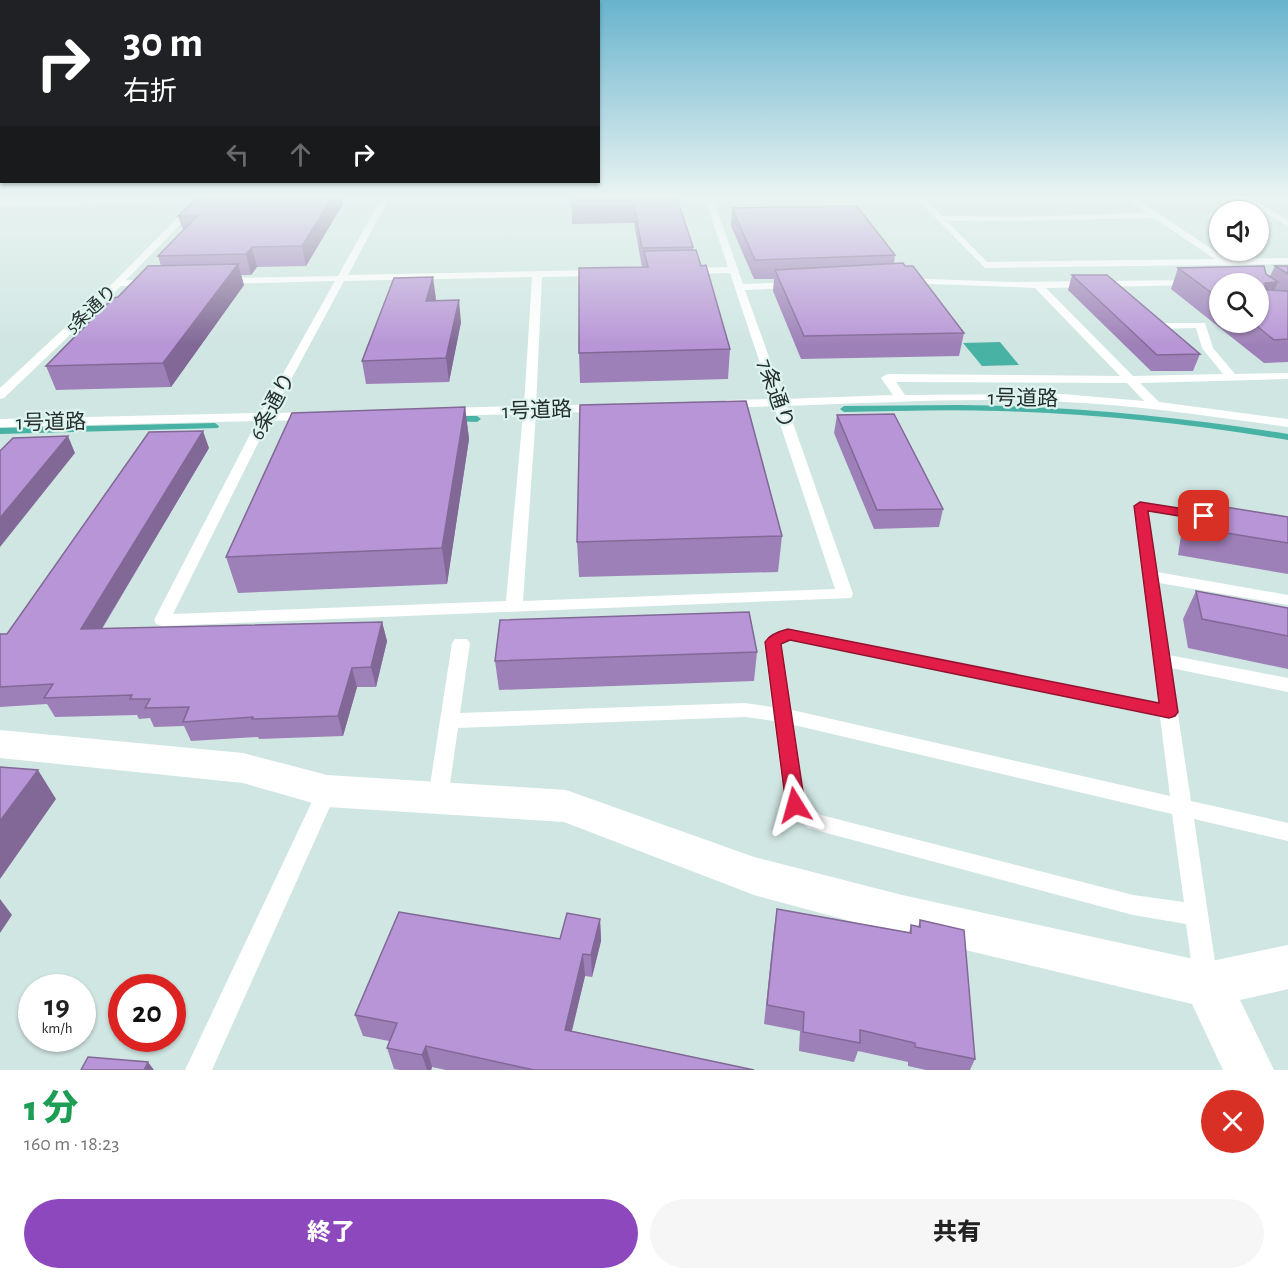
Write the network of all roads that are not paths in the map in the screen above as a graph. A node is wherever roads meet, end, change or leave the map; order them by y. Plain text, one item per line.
1 (156, 245) edge
2 (359, 245) edge
3 (725, 245) edge
4 (965, 245) edge
5 (1200, 245) edge
6 (1288, 261) edge
7 (1225, 262) junction
8 (734, 270) junction
9 (676, 272) edge
10 (607, 273) edge
11 (537, 274) junction
12 (341, 279) junction
13 (891, 280) edge
14 (212, 281) edge
15 (165, 282) edge
16 (1202, 282) edge
17 (118, 283) junction
18 (799, 285) edge
19 (1037, 285) junction
20 (739, 287) junction
21 (1157, 326) edge
22 (1288, 376) edge
23 (1232, 377) junction
24 (1130, 380) junction
25 (0, 395) edge
26 (902, 399) junction
27 (780, 403) junction
28 (708, 405) edge
29 (1156, 406) junction
30 (613, 408) edge
31 (530, 410) junction
32 (437, 413) edge
33 (322, 416) edge
34 (265, 417) junction
35 (0, 423) edge
36 (1288, 423) edge
37 (1231, 520) edge
38 (1150, 576) junction
39 (1288, 600) edge
40 (514, 607) junction
41 (461, 643) dead end
42 (1161, 660) junction
43 (1288, 685) edge
44 (1169, 712) junction
45 (783, 715) junction
46 (451, 722) junction
47 (0, 744) edge
48 (327, 791) junction
49 (438, 798) junction
50 (1182, 807) junction
51 (1288, 832) edge
52 (1197, 915) junction
53 (1288, 967) edge
54 (1207, 985) junction
55 (198, 1070) edge
56 (1249, 1070) edge

1 - 17 lane, 5条通り
2 - 12 lane, 6条通り
3 - 8 lane, 7条通り
4 - 7 lane
5 - 7 lane
6 - 7 lane
8 - 9 lane
8 - 20 lane, 7条通り
10 - 11 lane
11 - 12 lane
11 - 31 lane
12 - 14 lane
12 - 34 lane, 6条通り
13 - 19 lane
15 - 17 lane
16 - 19 lane
17 - 25 lane, 5条通り
18 - 20 lane
19 - 24 lane
20 - 27 lane, 7条通り
21 - 23 lane
22 - 23 lane
23 - 24 lane
24 - 26 lane
24 - 29 lane
26 - 27 lane, 1号道路
26 - 29 lane, 1号道路
27 - 28 lane, 1号道路
27 - 40 lane, 7条通り
29 - 36 lane, 1号道路
30 - 31 lane, 1号道路
31 - 32 lane, 1号道路
31 - 40 lane
33 - 34 lane, 1号道路
34 - 35 lane, 1号道路
34 - 40 lane, 6条通り
37 - 38 lane
38 - 39 lane
38 - 42 lane
41 - 46 lane
42 - 43 lane
42 - 44 lane
44 - 45 lane
44 - 50 lane
45 - 46 lane
45 - 50 lane
45 - 52 lane
46 - 49 lane
47 - 48 street
48 - 49 street
48 - 55 lane
49 - 54 street
50 - 51 lane
50 - 52 lane
52 - 54 lane
53 - 54 street
54 - 56 street

